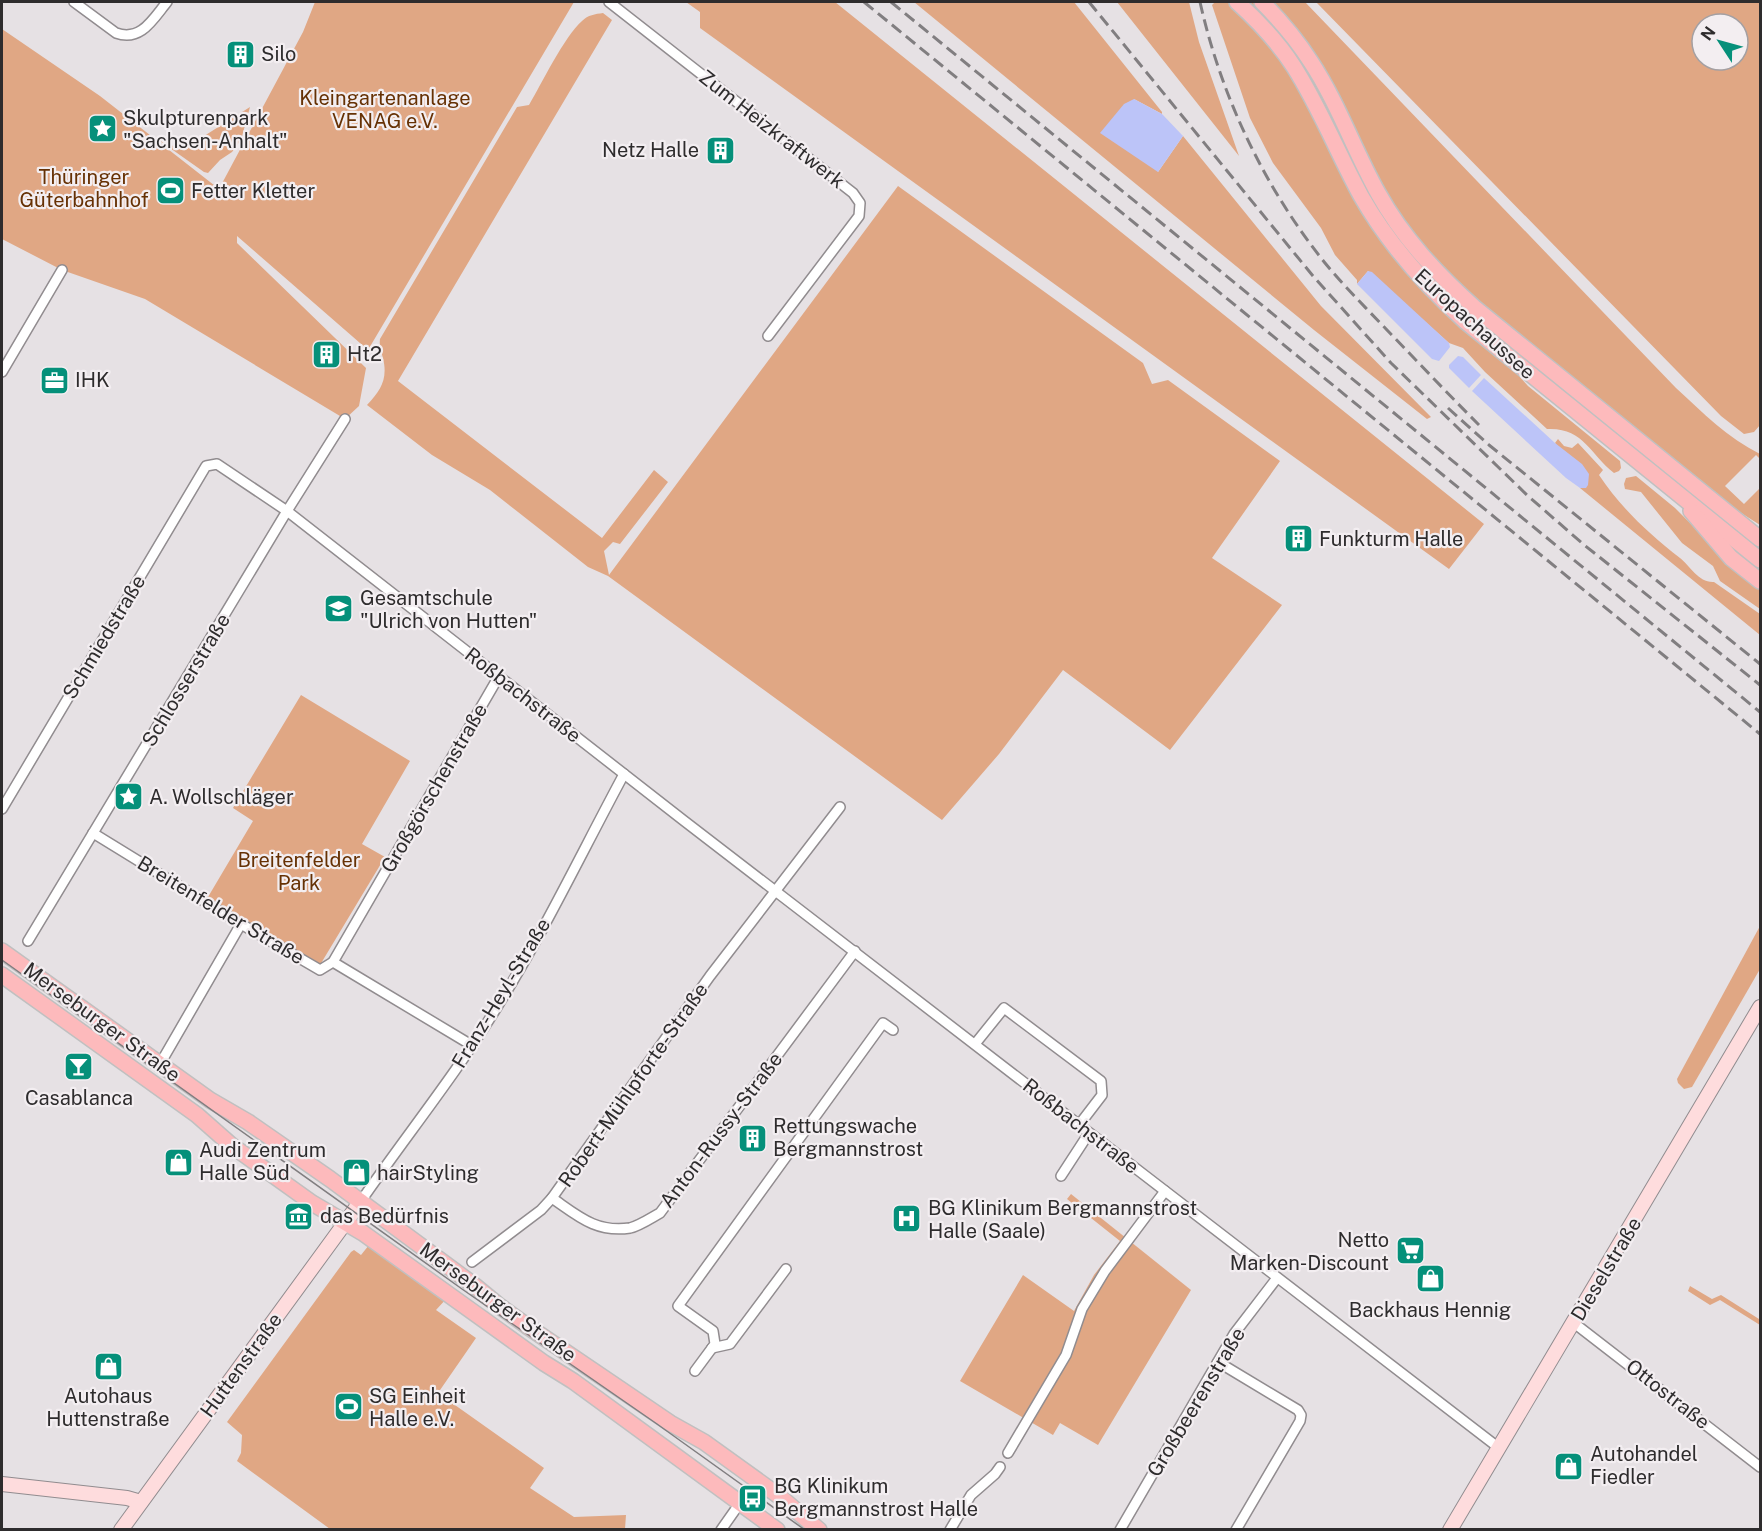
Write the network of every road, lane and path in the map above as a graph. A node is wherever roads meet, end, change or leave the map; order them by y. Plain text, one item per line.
1 (74, 2) edge
2 (167, 2) edge
3 (609, 2) edge
4 (1237, 2) edge
5 (1262, 2) edge
6 (62, 270) dead end
7 (768, 336) dead end
8 (2, 372) edge
9 (345, 419) dead end
10 (206, 466) joint
11 (1672, 487) junction
12 (287, 511) junction
13 (1761, 539) edge
14 (1761, 560) edge
15 (1761, 581) edge
16 (499, 676) junction
17 (624, 774) junction
18 (840, 807) dead end
19 (2, 808) edge
20 (93, 833) junction
21 (777, 891) junction
22 (241, 924) junction
23 (28, 941) dead end
24 (2, 951) edge
25 (855, 951) junction
26 (333, 962) junction
27 (2, 975) edge
28 (1761, 1007) edge
29 (893, 1030) dead end
30 (975, 1044) junction
31 (473, 1046) junction
32 (160, 1064) junction
33 (1079, 1125) junction
34 (1089, 1132) junction
35 (1061, 1176) dead end
36 (1166, 1191) junction
37 (552, 1198) junction
38 (360, 1201) junction
39 (345, 1223) junction
40 (472, 1262) dead end
41 (786, 1269) dead end
42 (1277, 1278) junction
43 (1574, 1323) junction
44 (712, 1348) junction
45 (1218, 1362) junction
46 (696, 1371) dead end
47 (1499, 1448) junction
48 (1008, 1453) dead end
49 (1000, 1467) dead end
50 (1761, 1467) edge
51 (2, 1484) edge
52 (141, 1502) junction
53 (740, 1503) junction
54 (122, 1530) edge
55 (721, 1530) edge
56 (777, 1530) edge
57 (819, 1530) edge
58 (950, 1530) edge
59 (1120, 1530) edge
60 (1236, 1530) edge
61 (1450, 1530) edge

1 - 2 street
3 - 7 street, Zum Heizkraftwerk
4 - 11 main road, Europachaussee
5 - 13 main road, Europachaussee
6 - 8 street
9 - 12 street, Schlosserstraße
10 - 12 street, Roßbachstraße
10 - 19 street, Schmiedstraße
11 - 14 main road, Europachaussee
11 - 15 main road
12 - 16 street, Roßbachstraße
12 - 20 street, Schlosserstraße
16 - 17 street, Roßbachstraße
16 - 26 street, Großgörschenstraße
17 - 21 street, Roßbachstraße
17 - 31 street, Franz-Heyl-Straße
18 - 21 street
20 - 22 street, Breitenfelder Straße
20 - 23 street, Schlosserstraße
21 - 25 street, Roßbachstraße
21 - 37 street, Robert-Mühlpforte-Straße
22 - 26 street, Breitenfelder Straße
22 - 32 street
24 - 32 main road, Merseburger Straße
25 - 30 street, Roßbachstraße
25 - 37 street, Anton-Russy-Straße
26 - 31 street, Breitenfelder Straße
27 - 39 main road, Merseburger Straße
28 - 43 street, Dieselstraße
29 - 44 street
30 - 33 street, Roßbachstraße
30 - 33 street
31 - 38 street, Franz-Heyl-Straße
32 - 38 main road, Merseburger Straße
33 - 34 street, Roßbachstraße
34 - 35 street
34 - 36 street, Roßbachstraße
36 - 42 street, Roßbachstraße
36 - 48 street
37 - 40 street, Robert-Mühlpforte-Straße
38 - 39 street, Huttenstraße
38 - 57 main road, Merseburger Straße
39 - 52 street, Huttenstraße
39 - 53 main road, Merseburger Straße
41 - 44 street
42 - 45 street, Großbeerenstraße
42 - 47 street, Roßbachstraße
43 - 47 street, Dieselstraße
43 - 50 street, Ottostraße
44 - 46 street
45 - 59 street, Großbeerenstraße
45 - 60 street
47 - 61 street, Dieselstraße
49 - 58 street
51 - 52 street
52 - 54 street, Huttenstraße
53 - 55 street
53 - 56 main road, Merseburger Straße

